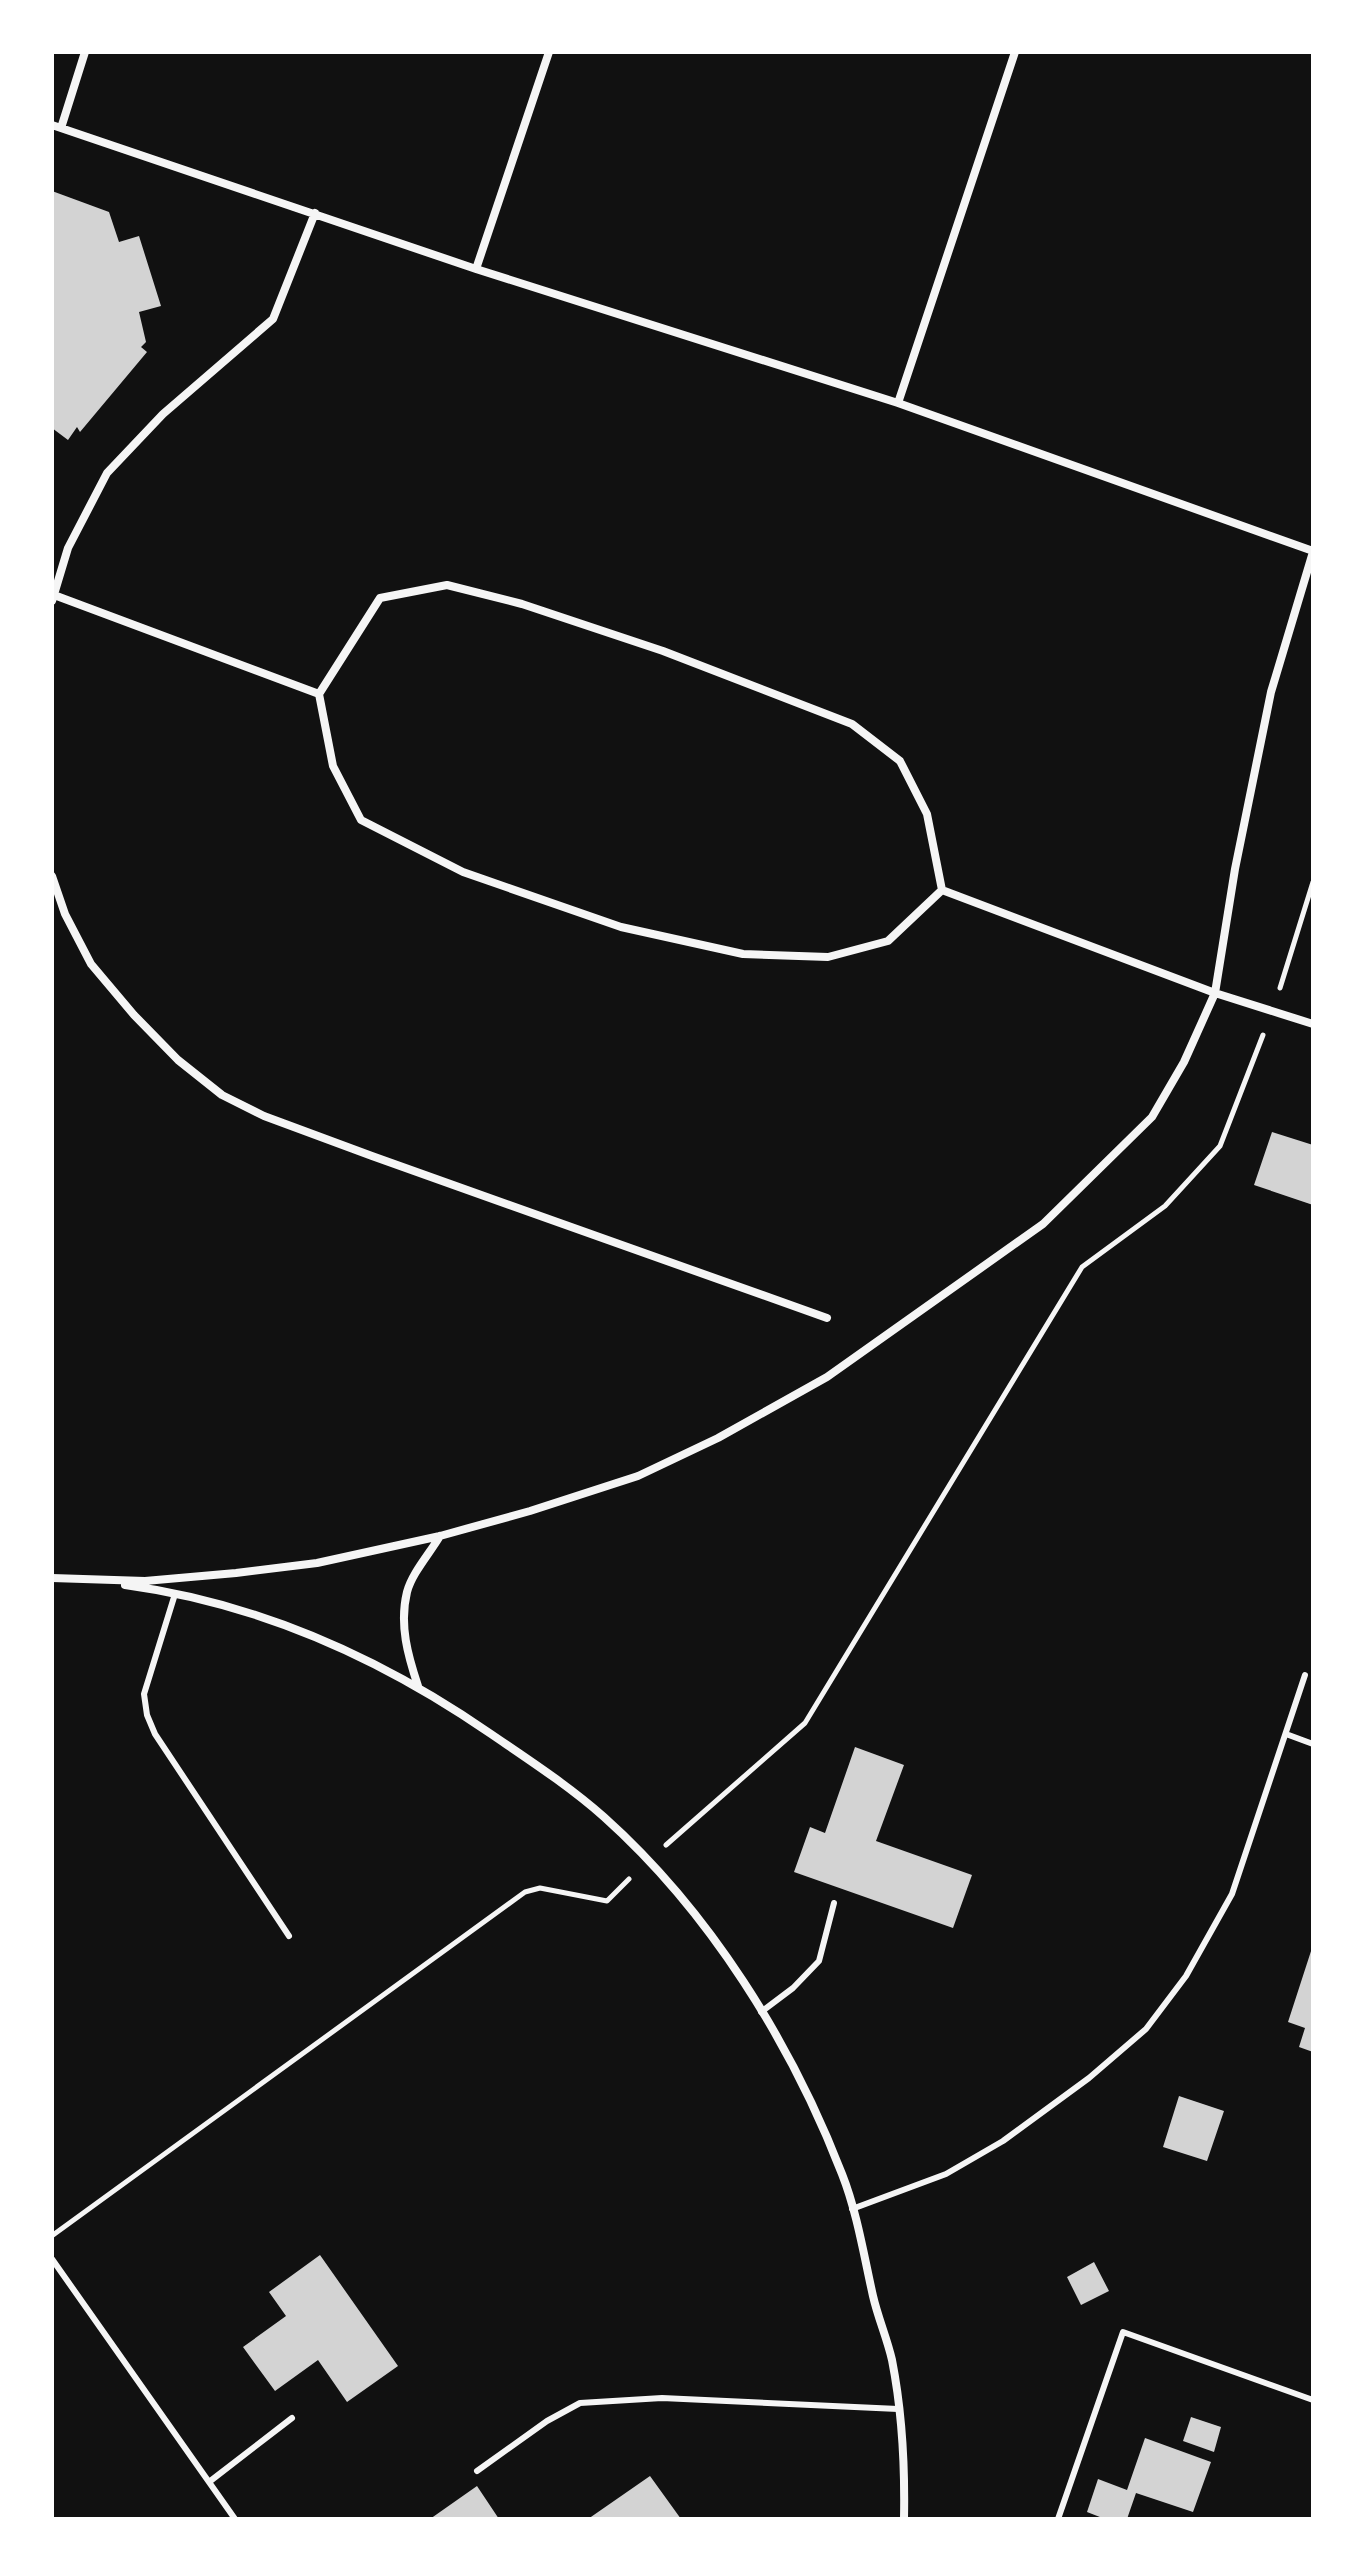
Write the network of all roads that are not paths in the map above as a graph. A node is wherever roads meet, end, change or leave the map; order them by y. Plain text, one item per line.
1 (85, 52) edge
2 (549, 52) edge
3 (1015, 52) edge
4 (57, 126) edge
5 (315, 213) junction
6 (476, 269) junction
7 (898, 403) junction
8 (1313, 552) edge
9 (53, 598) edge
10 (319, 694) junction
11 (52, 876) edge
12 (942, 890) junction
13 (1215, 993) junction
14 (1313, 1024) edge
15 (827, 1318) dead end
16 (440, 1536) junction
17 (52, 1579) edge
18 (67, 1580) junction
19 (175, 1594) junction
20 (1305, 1675) dead end
21 (418, 1686) junction
22 (1286, 1734) junction
23 (1313, 1744) edge
24 (834, 1903) dead end
25 (289, 1936) dead end
26 (761, 2012) junction
27 (852, 2209) junction
28 (52, 2259) edge
29 (1313, 2400) edge
30 (898, 2409) junction
31 (292, 2418) dead end
32 (477, 2471) dead end
33 (209, 2482) junction
34 (235, 2519) edge
35 (904, 2519) edge
36 (1058, 2519) edge

1 - 4 street
2 - 6 street
3 - 7 street
4 - 5 street
5 - 6 street
5 - 9 street
6 - 7 street
7 - 8 street
8 - 13 street
9 - 10 street
10 - 12 street
10 - 12 street
11 - 15 street
12 - 13 street
13 - 14 street
13 - 16 street
16 - 18 street
16 - 21 street
17 - 18 street
18 - 19 street
19 - 21 street
19 - 25 lane
20 - 22 lane
21 - 26 street
22 - 23 lane
22 - 27 lane
24 - 26 lane
26 - 27 street
27 - 30 street
28 - 33 lane
29 - 36 lane
30 - 32 lane
30 - 35 street
31 - 33 lane
33 - 34 lane

